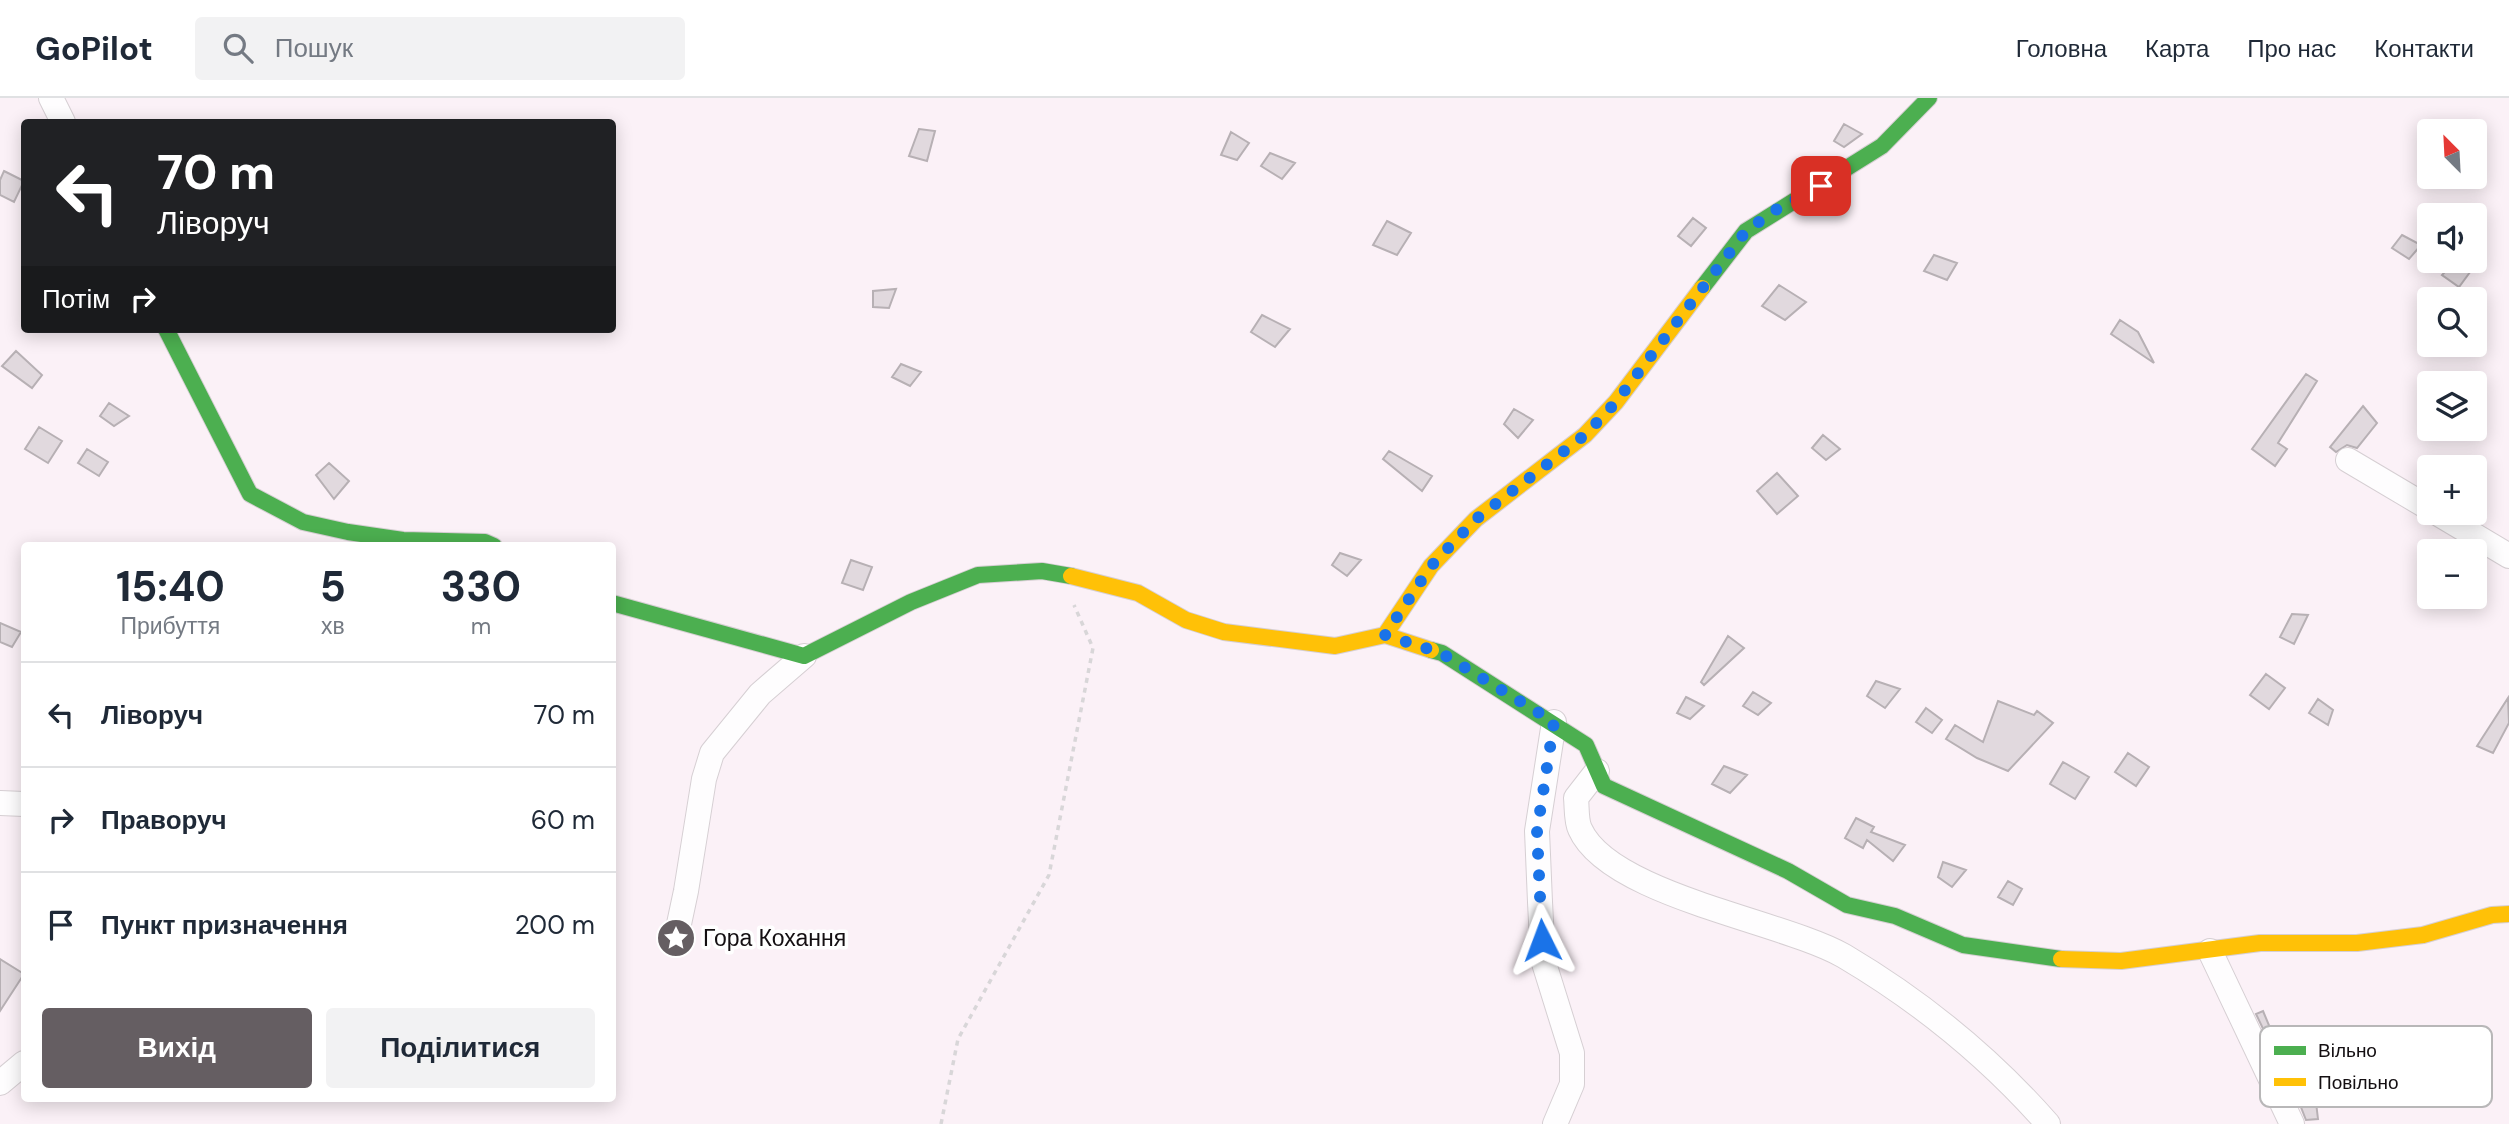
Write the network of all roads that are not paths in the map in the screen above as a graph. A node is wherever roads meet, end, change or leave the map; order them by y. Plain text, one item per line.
1 (51, 98) edge
2 (1929, 98) edge
3 (62, 119) edge
4 (168, 333) edge
5 (2348, 460) dead end
6 (2417, 501) edge
7 (2457, 525) edge
8 (485, 542) edge
9 (2509, 556) edge
10 (616, 604) edge
11 (1385, 635) junction
12 (804, 656) junction
13 (1554, 722) junction
14 (1597, 771) junction
15 (0, 803) edge
16 (21, 804) edge
17 (2509, 914) edge
18 (676, 938) dead end
19 (2210, 951) junction
20 (2260, 1056) edge
21 (21, 1066) edge
22 (0, 1083) edge
23 (2284, 1107) edge
24 (1555, 1124) edge
25 (2048, 1124) edge
26 (2292, 1124) edge

1 - 3 street
2 - 11 street
4 - 8 street
5 - 6 street
7 - 9 street
10 - 12 street
11 - 12 street
11 - 13 street
12 - 18 street
13 - 14 street
13 - 24 street
14 - 19 street
14 - 25 street
15 - 16 street
17 - 19 street
19 - 20 street
21 - 22 street
23 - 26 street

